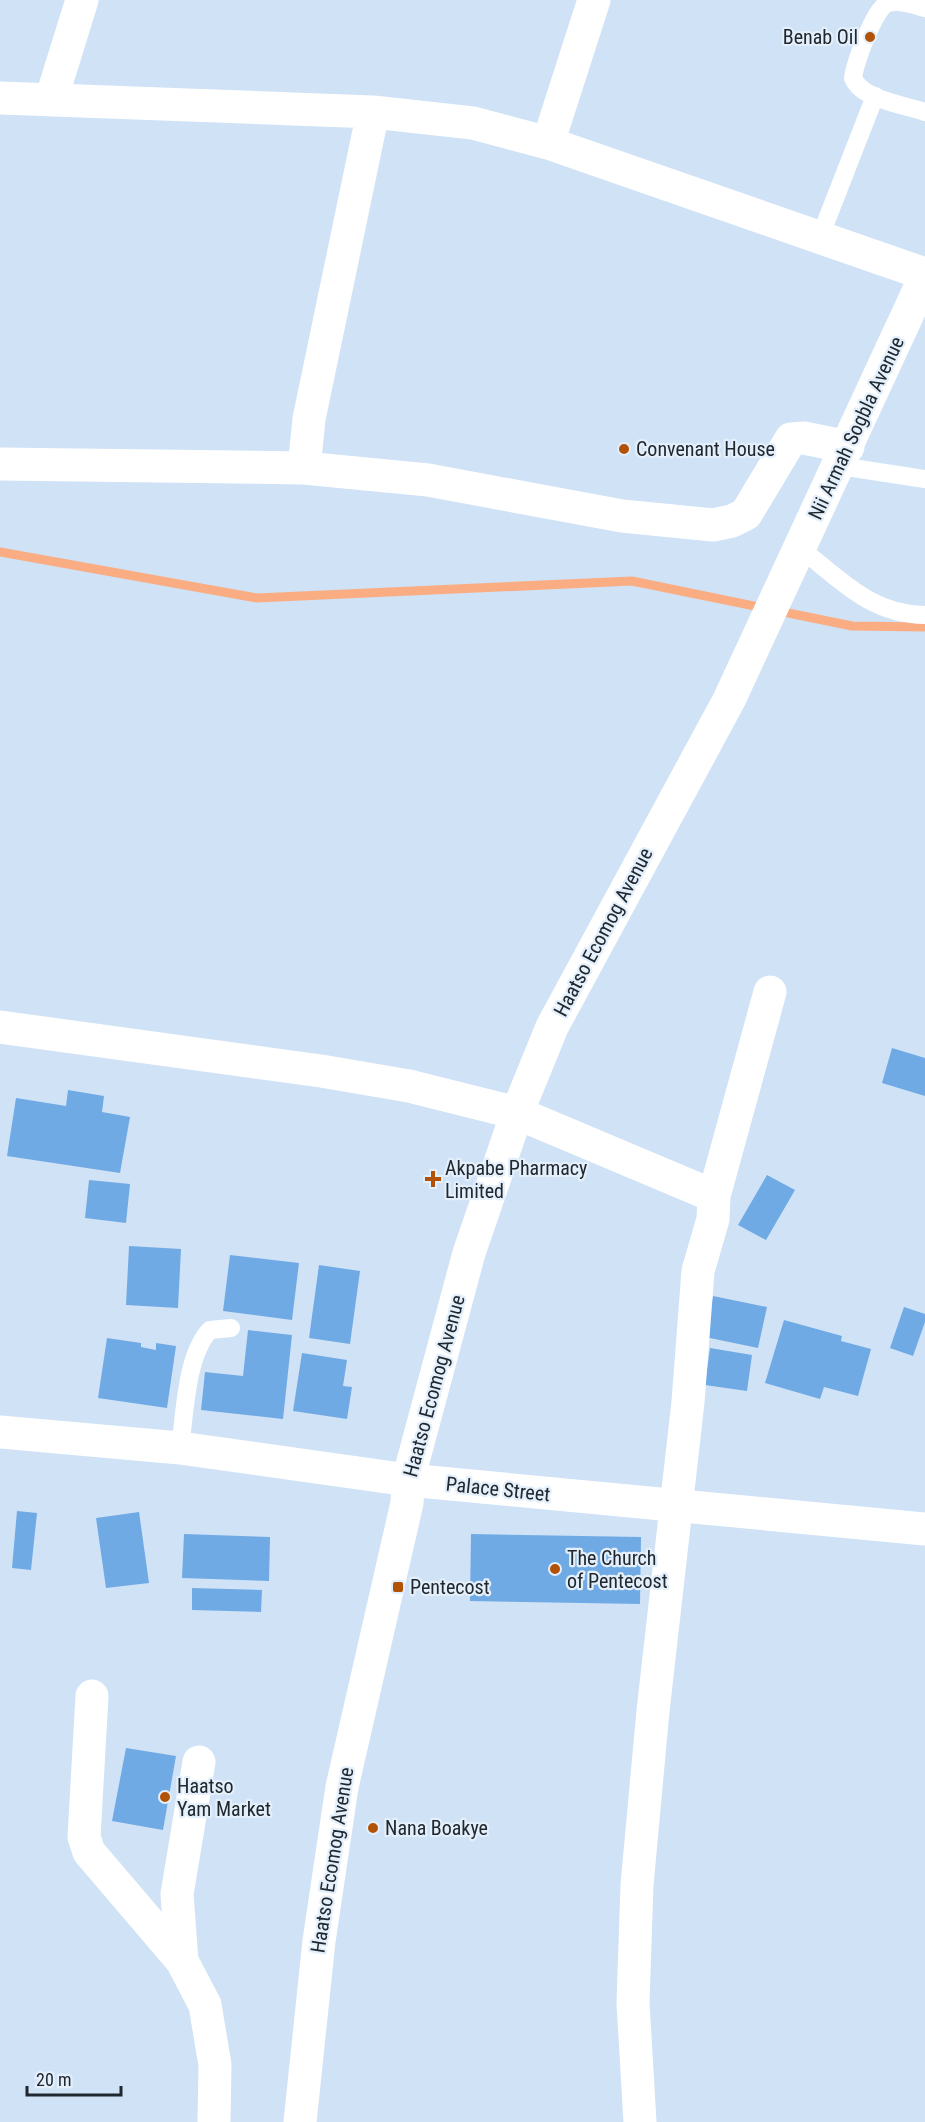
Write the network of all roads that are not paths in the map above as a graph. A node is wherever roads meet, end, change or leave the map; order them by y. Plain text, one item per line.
1 (82, 0) edge
2 (594, 0) edge
3 (925, 8) edge
4 (875, 96) junction
5 (0, 98) edge
6 (51, 100) junction
7 (373, 112) junction
8 (925, 112) edge
9 (548, 143) junction
10 (820, 237) junction
11 (925, 276) edge
12 (918, 308) edge
13 (844, 456) junction
14 (0, 464) edge
15 (304, 468) junction
16 (925, 478) edge
17 (800, 548) junction
18 (786, 578) joint
19 (925, 615) edge
20 (770, 992) dead end
21 (0, 1027) edge
22 (517, 1113) junction
23 (714, 1196) junction
24 (231, 1328) dead end
25 (0, 1432) edge
26 (180, 1448) junction
27 (408, 1480) junction
28 (677, 1507) junction
29 (925, 1529) edge
30 (92, 1696) dead end
31 (199, 1762) dead end
32 (182, 1961) junction
33 (214, 2122) edge
34 (300, 2122) edge
35 (640, 2122) edge

1 - 6 street
2 - 9 street
3 - 4 lane
4 - 8 lane
4 - 10 lane
5 - 6 street
6 - 7 street
7 - 9 street
7 - 15 street
9 - 10 street
10 - 11 street
11 - 12 street, Nii Armah Sogbla Avenue
12 - 13 street, Nii Armah Sogbla Avenue
13 - 15 street
13 - 16 lane
13 - 17 street, Nii Armah Sogbla Avenue
14 - 15 street
17 - 18 street, Nii Armah Sogbla Avenue
17 - 19 lane
18 - 22 street, Haatso Ecomog Avenue
20 - 23 street
21 - 22 street
22 - 23 street
22 - 27 street, Haatso Ecomog Avenue
23 - 28 street
24 - 26 lane
25 - 26 street, Palace Street
26 - 27 street, Palace Street
27 - 28 street, Palace Street
27 - 34 street, Haatso Ecomog Avenue
28 - 29 street, Palace Street
28 - 35 street
30 - 32 street
31 - 32 street
32 - 33 street

